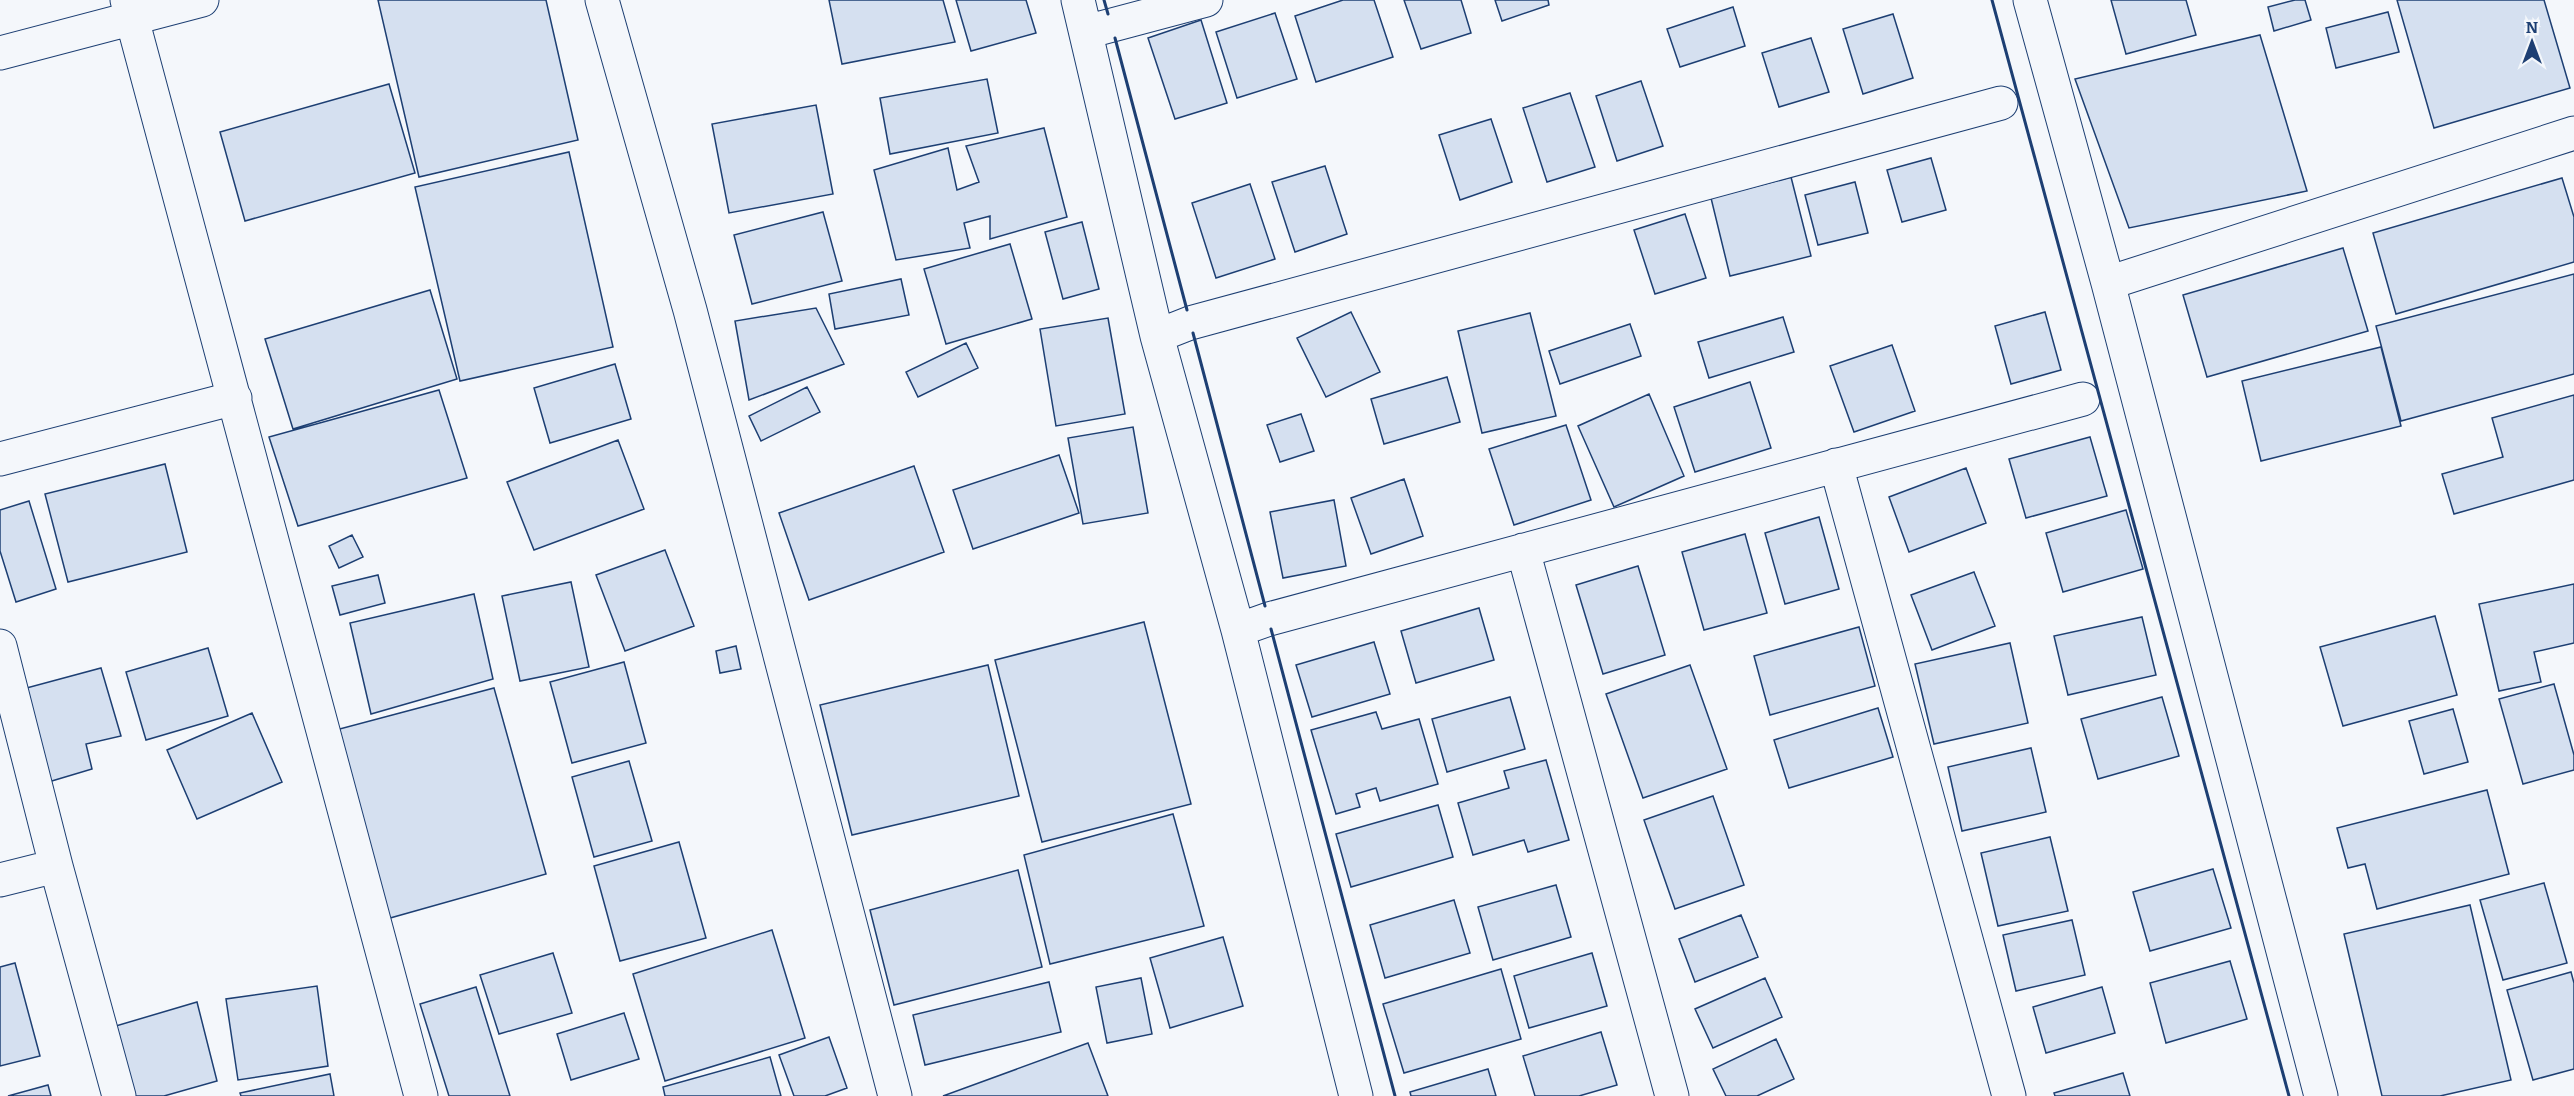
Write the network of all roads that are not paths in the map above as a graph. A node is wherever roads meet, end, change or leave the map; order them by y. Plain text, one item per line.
1 (202, 0) edge
2 (602, 0) edge
3 (1078, 0) edge
4 (1206, 0) edge
5 (2030, 0) edge
6 (130, 9) edge
7 (1086, 32) junction
8 (0, 53) edge
9 (2001, 103) dead end
10 (2574, 133) edge
11 (2108, 283) junction
12 (1157, 336) junction
13 (235, 398) junction
14 (2083, 399) dead end
15 (0, 459) edge
16 (1836, 465) junction
17 (1523, 550) junction
18 (1238, 630) junction
19 (0, 646) edge
20 (56, 866) junction
21 (0, 880) edge
22 (119, 1096) edge
23 (421, 1096) edge
24 (896, 1096) edge
25 (1356, 1096) edge
26 (1672, 1096) edge
27 (2009, 1096) edge
28 (2321, 1096) edge

1 - 6 street
2 - 24 street
3 - 7 street
4 - 7 street
5 - 11 street
6 - 8 street
6 - 13 street
7 - 12 street
9 - 12 street
10 - 11 street
11 - 28 street
12 - 18 street
13 - 15 street
13 - 23 street
14 - 16 street
16 - 17 street
16 - 27 street
17 - 18 street
17 - 26 street
18 - 25 street
19 - 20 street
20 - 21 street
20 - 22 street

